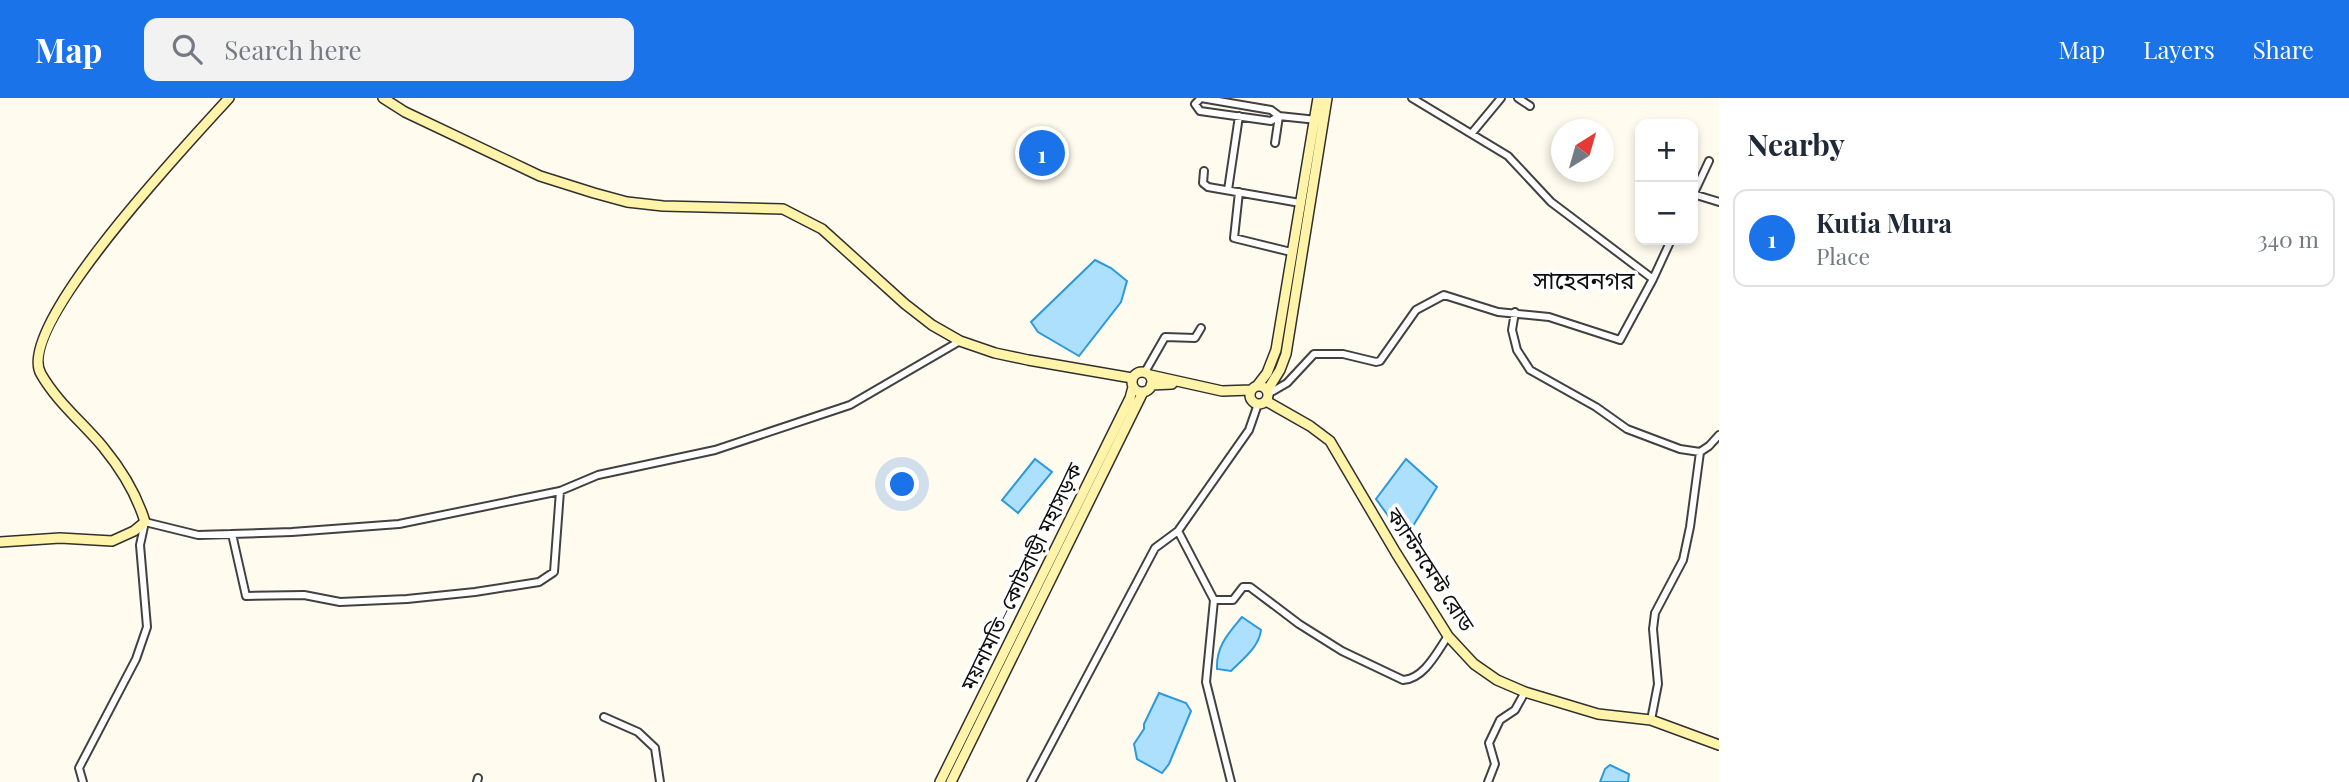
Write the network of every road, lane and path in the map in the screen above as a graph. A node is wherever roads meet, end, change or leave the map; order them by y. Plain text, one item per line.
1 (229, 98) edge
2 (383, 98) edge
3 (1318, 98) edge
4 (1327, 98) edge
5 (1412, 98) edge
6 (1501, 98) edge
7 (1518, 98) edge
8 (1530, 106) dead end
9 (1239, 116) junction
10 (1279, 116) junction
11 (1319, 121) junction
12 (1472, 133) junction
13 (1275, 143) dead end
14 (1709, 161) dead end
15 (1204, 171) dead end
16 (1698, 184) edge
17 (1228, 190) junction
18 (1239, 192) junction
19 (1698, 196) edge
20 (1719, 202) edge
21 (1300, 203) junction
22 (1669, 245) edge
23 (1292, 252) junction
24 (1653, 279) junction
25 (1516, 312) junction
26 (1201, 328) dead end
27 (960, 341) junction
28 (1147, 381) junction
29 (1133, 383) junction
30 (1259, 395) junction
31 (1719, 435) edge
32 (1700, 452) junction
33 (560, 491) junction
34 (145, 522) junction
35 (1178, 531) junction
36 (232, 534) junction
37 (0, 542) edge
38 (1214, 600) junction
39 (1448, 636) junction
40 (993, 688) junction
41 (1525, 692) junction
42 (604, 717) dead end
43 (1651, 720) junction
44 (1719, 745) edge
45 (83, 782) edge
46 (660, 782) edge
47 (940, 782) edge
48 (951, 782) edge
49 (1031, 782) edge
50 (1231, 782) edge
51 (1488, 782) edge

1 - 34 main road
2 - 27 main road
3 - 11 main road
4 - 11 main road
5 - 12 street
6 - 12 street
7 - 8 street
9 - 10 street
9 - 10 street
9 - 17 street
10 - 11 street
10 - 13 street
11 - 21 main road
11 - 30 main road
12 - 24 street
14 - 16 street
15 - 17 street
17 - 18 street
18 - 21 street
18 - 23 street
19 - 20 street
21 - 23 main road
22 - 24 street
23 - 30 main road
24 - 25 street
25 - 30 street
25 - 32 street
26 - 28 street
27 - 29 main road
27 - 33 street
28 - 29 main road
28 - 29 main road
28 - 30 main road
28 - 40 main road, ময়নামতি–কোটবাড়ী মহাসড়ক
29 - 40 main road, ময়নামতি–কোটবাড়ী মহাসড়ক
30 - 35 street
30 - 39 main road, ক্যান্টনমেন্ট রোড
31 - 32 street
32 - 43 street
33 - 36 street
33 - 36 street
34 - 36 street
34 - 37 main road
34 - 45 street
35 - 38 street
35 - 49 street
38 - 39 street
38 - 50 street
39 - 41 main road, ক্যান্টনমেন্ট রোড
40 - 47 main road, ময়নামতি–কোটবাড়ী মহাসড়ক
40 - 48 main road, ময়নামতি–কোটবাড়ী মহাসড়ক
41 - 43 main road, ক্যান্টনমেন্ট রোড
41 - 51 street
42 - 46 street
43 - 44 main road, ক্যান্টনমেন্ট রোড

